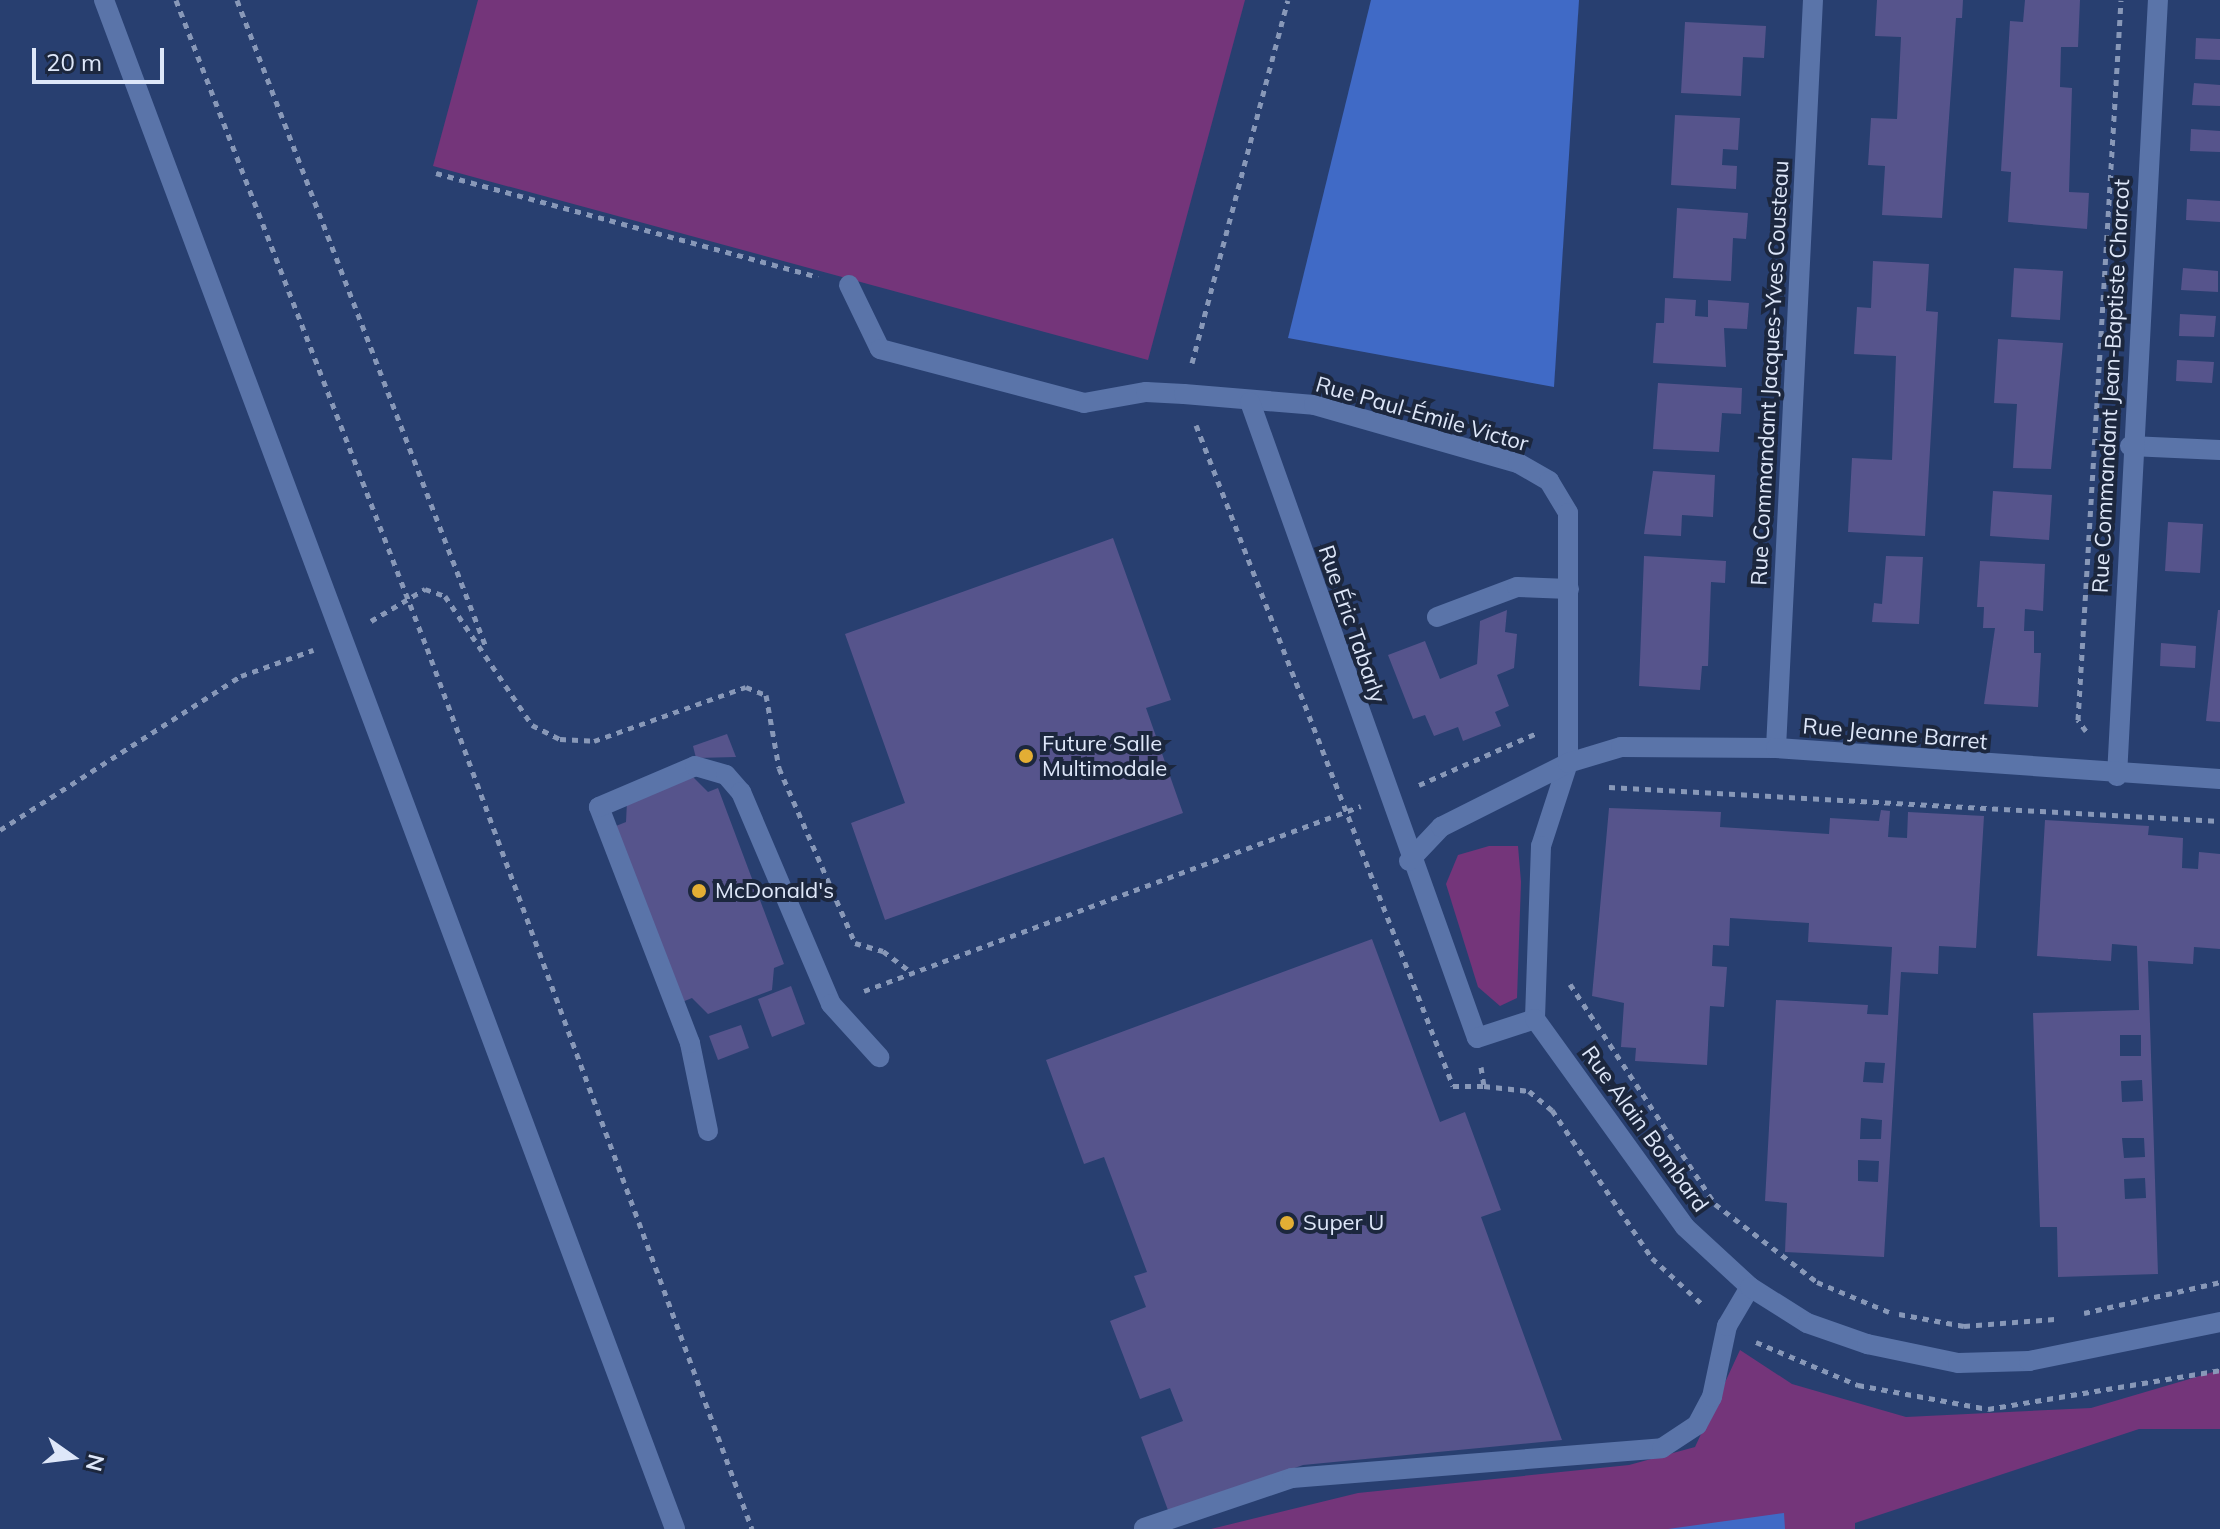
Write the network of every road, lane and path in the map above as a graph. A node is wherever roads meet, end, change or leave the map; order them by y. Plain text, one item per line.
1 (104, 0) edge
2 (176, 0) edge
3 (237, 0) edge
4 (1813, 0) edge
5 (2121, 0) edge
6 (2158, 0) edge
7 (436, 173) dead end
8 (849, 285) joint
9 (1250, 402) junction
10 (2130, 446) junction
11 (2220, 450) edge
12 (1569, 589) junction
13 (407, 597) junction
14 (1437, 617) dead end
15 (344, 639) junction
16 (489, 655) junction
17 (1776, 748) junction
18 (1568, 763) junction
19 (2117, 776) junction
20 (2220, 779) edge
21 (1387, 797) junction
22 (2220, 821) edge
23 (0, 830) edge
24 (1409, 861) junction
25 (913, 974) junction
26 (1566, 979) dead end
27 (831, 1004) junction
28 (1535, 1019) junction
29 (1477, 1038) junction
30 (879, 1057) dead end
31 (708, 1131) dead end
32 (2220, 1282) edge
33 (1750, 1287) junction
34 (2073, 1315) dead end
35 (2059, 1319) dead end
36 (2220, 1322) edge
37 (1727, 1326) junction
38 (1144, 1528) edge
39 (675, 1529) edge
40 (752, 1529) edge

1 - 15 street
2 - 13 path
3 - 16 path
4 - 17 street, Rue Commandant Jacques-Yves Cousteau
5 - 19 path
6 - 10 street, Rue Commandant Jean-Baptiste Charcot
7 - 8 path
8 - 9 street, Rue Paul-Émile Victor
9 - 12 street, Rue Paul-Émile Victor
9 - 21 street, Rue Éric Tabarly
10 - 11 street
10 - 19 street, Rue Commandant Jean-Baptiste Charcot
12 - 14 street
12 - 18 street, Rue Paul-Émile Victor
13 - 15 path
13 - 16 path
13 - 40 path
15 - 23 path
15 - 39 street
16 - 25 path
17 - 18 street, Rue Jeanne Barret
17 - 19 street, Rue Jeanne Barret
18 - 21 path
18 - 22 path
18 - 24 street, Rue Jeanne Barret
18 - 28 street, Rue Paul-Émile Victor
19 - 20 street, Rue Jeanne Barret
21 - 24 street, Rue Éric Tabarly
21 - 25 path
24 - 29 street, Rue Éric Tabarly
25 - 27 path
26 - 35 path
27 - 30 street
27 - 31 street
28 - 29 street
28 - 33 street, Rue Alain Bombard
29 - 37 path
32 - 34 path
33 - 36 street, Rue Alain Bombard
33 - 37 street
37 - 38 street

